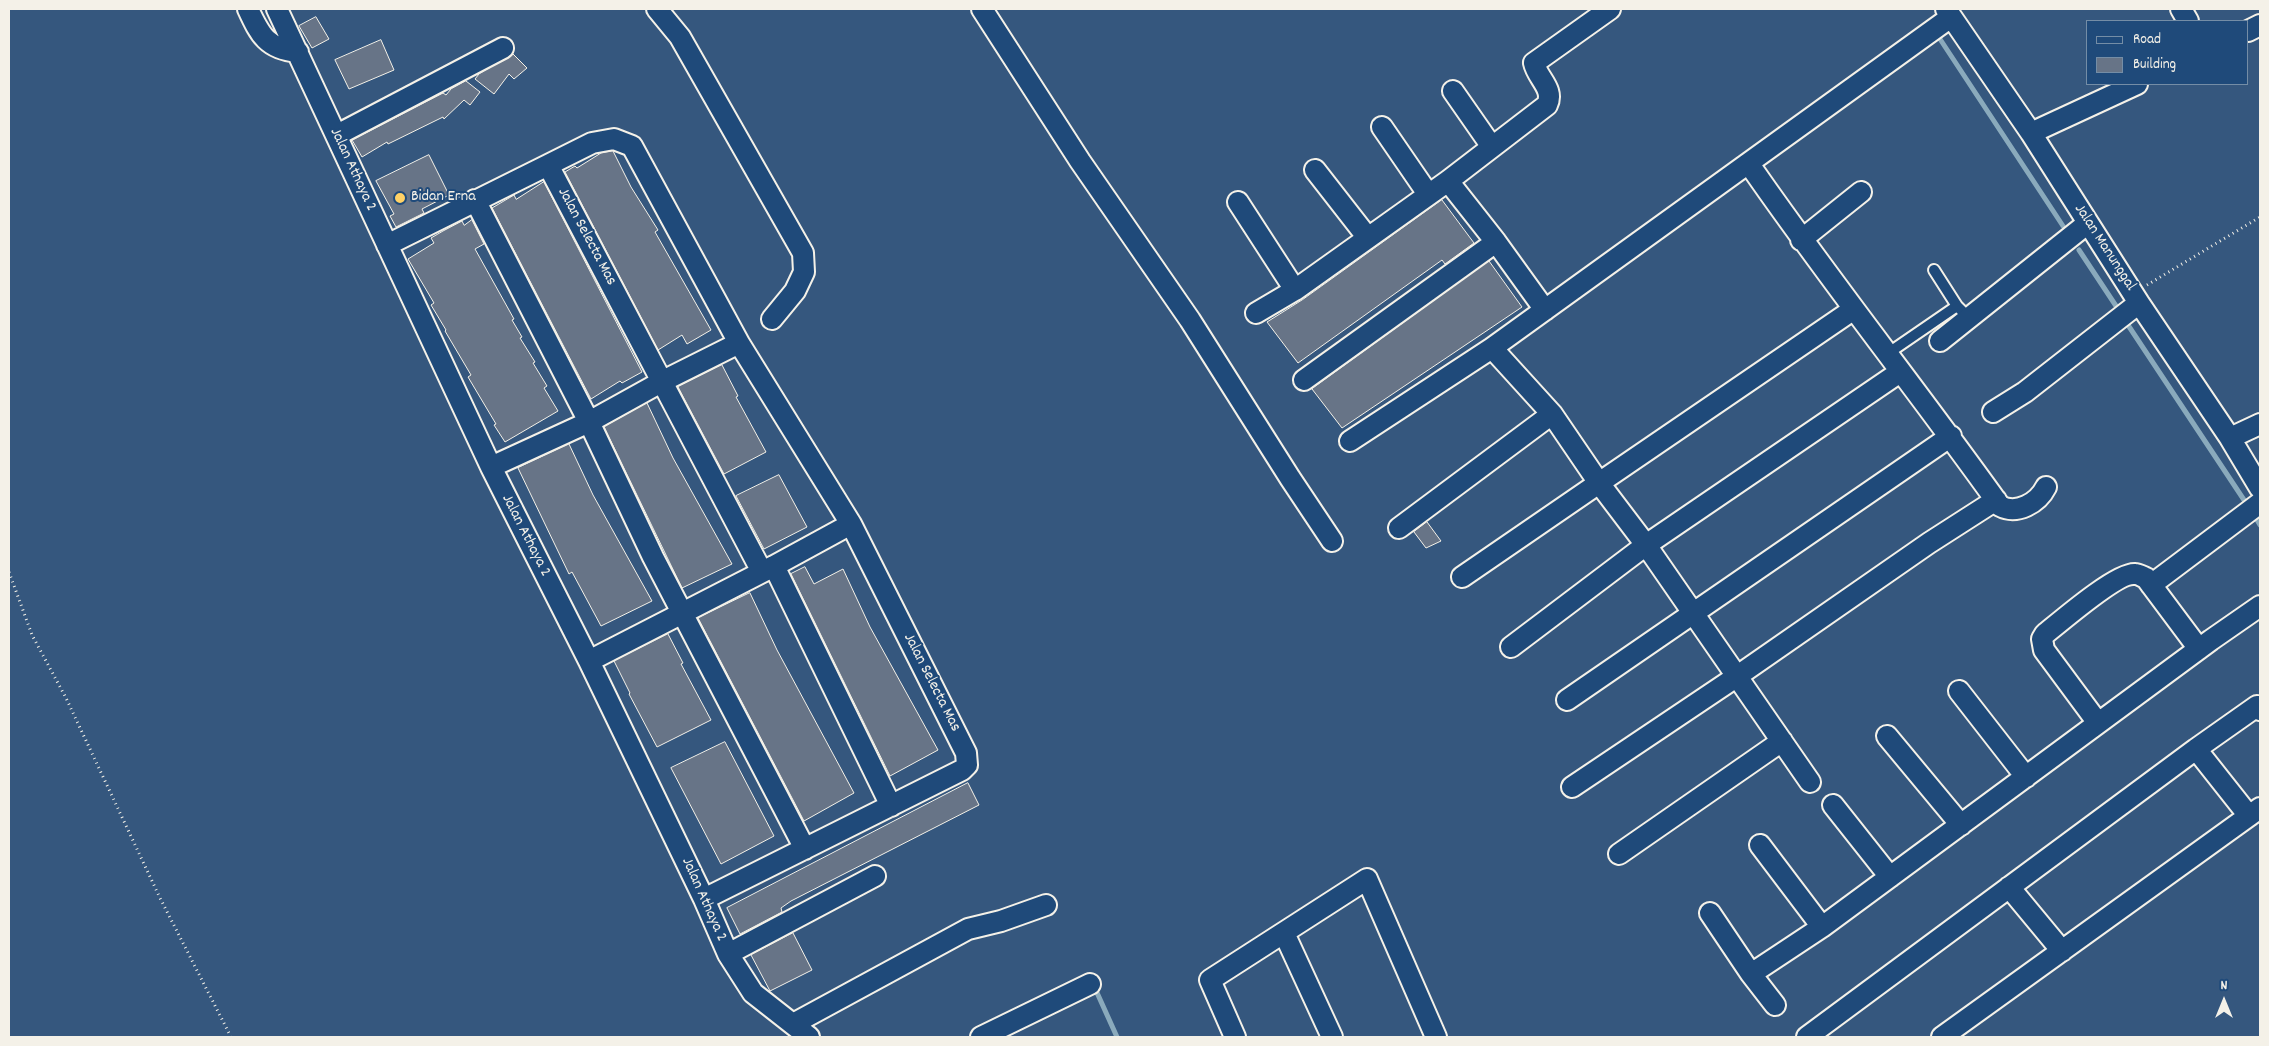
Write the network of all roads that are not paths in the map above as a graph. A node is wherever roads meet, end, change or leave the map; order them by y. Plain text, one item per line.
1 (248, 9) edge
2 (277, 9) edge
3 (657, 9) edge
4 (982, 9) edge
5 (1610, 9) edge
6 (2181, 9) edge
7 (1949, 13) edge
8 (2187, 20) edge
9 (2260, 25) edge
10 (2249, 31) edge
11 (503, 48) dead end
12 (298, 52) junction
13 (2135, 85) edge
14 (1453, 91) dead end
15 (1382, 127) dead end
16 (2031, 133) junction
17 (337, 135) junction
18 (1492, 147) junction
19 (1748, 164) junction
20 (548, 165) junction
21 (1315, 170) dead end
22 (1448, 181) junction
23 (1861, 192) dead end
24 (1428, 194) junction
25 (475, 200) junction
26 (1238, 202) dead end
27 (2088, 223) junction
28 (1368, 238) junction
29 (1801, 240) junction
30 (1496, 242) junction
31 (387, 245) junction
32 (1934, 270) dead end
33 (1295, 290) junction
34 (2136, 299) junction
35 (1854, 309) junction
36 (1545, 310) junction
37 (1963, 312) junction
38 (1256, 314) dead end
39 (772, 319) dead end
40 (1940, 342) dead end
41 (739, 343) junction
42 (1492, 348) junction
43 (1887, 354) junction
44 (1900, 372) junction
45 (1304, 380) dead end
46 (663, 381) junction
47 (1994, 412) dead end
48 (1552, 414) junction
49 (589, 422) junction
50 (2260, 424) edge
51 (1951, 436) junction
52 (2230, 438) junction
53 (1350, 441) dead end
54 (490, 467) junction
55 (1599, 482) junction
56 (2046, 488) dead end
57 (2260, 488) edge
58 (1996, 500) junction
59 (2260, 503) edge
60 (851, 524) junction
61 (1399, 528) dead end
62 (1332, 541) dead end
63 (1646, 545) junction
64 (768, 569) junction
65 (1462, 577) dead end
66 (2152, 585) junction
67 (2260, 606) edge
68 (682, 611) junction
69 (1695, 613) junction
70 (1510, 647) dead end
71 (2199, 649) junction
72 (588, 660) junction
73 (1736, 677) junction
74 (1959, 691) dead end
75 (1567, 700) dead end
76 (2260, 710) edge
77 (2098, 723) junction
78 (1887, 736) dead end
79 (1782, 742) junction
80 (2196, 749) junction
81 (2026, 777) junction
82 (1810, 782) dead end
83 (1572, 787) dead end
84 (1834, 805) dead end
85 (891, 806) junction
86 (2254, 812) edge
87 (1961, 825) junction
88 (1760, 845) dead end
89 (805, 849) junction
90 (1619, 854) dead end
91 (874, 876) dead end
92 (1890, 877) junction
93 (2010, 887) junction
94 (704, 899) junction
95 (1046, 905) dead end
96 (1710, 913) dead end
97 (1822, 927) junction
98 (1284, 933) junction
99 (2062, 951) junction
100 (728, 954) junction
101 (1750, 974) junction
102 (1090, 984) dead end
103 (1775, 1005) dead end
104 (793, 1024) junction
105 (809, 1037) edge
106 (981, 1037) edge
107 (1235, 1037) edge
108 (1332, 1037) edge
109 (1436, 1037) edge
110 (1807, 1037) edge
111 (1942, 1037) edge

1 - 12 street
2 - 12 street, Jalan Athaya 2
3 - 39 street
4 - 62 street
5 - 18 street
6 - 8 street
7 - 16 street, Jalan Manunggal
7 - 19 street
9 - 10 street
11 - 17 street
12 - 17 street, Jalan Athaya 2
13 - 16 street
14 - 18 street
15 - 24 street
16 - 27 street, Jalan Manunggal
17 - 31 street, Jalan Athaya 2
18 - 22 street
19 - 29 street
19 - 36 street
20 - 25 street
20 - 41 street, Jalan Selecta Mas
20 - 46 street, Jalan Selecta Mas
21 - 28 street
22 - 24 street
22 - 30 street
23 - 29 street
24 - 28 street
25 - 31 street
25 - 49 street
26 - 33 street
27 - 34 street, Jalan Manunggal
27 - 37 street
28 - 33 street
29 - 35 street
30 - 36 street
30 - 45 street
31 - 54 street, Jalan Athaya 2
32 - 37 lane
33 - 38 street
34 - 47 street
34 - 52 street, Jalan Manunggal
35 - 43 street
35 - 55 street
36 - 42 street
37 - 40 street
37 - 43 lane
41 - 46 street
41 - 60 street, Jalan Selecta Mas
42 - 48 street
42 - 53 street
43 - 44 street
44 - 51 street
44 - 63 street
46 - 49 street
46 - 64 street, Jalan Selecta Mas
48 - 55 street
48 - 61 street
49 - 54 street
49 - 68 street
50 - 52 street
51 - 58 street
51 - 69 street
52 - 57 street, Jalan Manunggal
54 - 72 street, Jalan Athaya 2
55 - 63 street
55 - 65 street
56 - 58 street
58 - 73 street
59 - 66 street
60 - 64 street
60 - 85 street, Jalan Selecta Mas
63 - 69 street
63 - 70 street
64 - 68 street
64 - 85 street, Jalan Selecta Mas
66 - 71 street
66 - 77 street
67 - 71 street
68 - 72 street
68 - 89 street
69 - 73 street
69 - 75 street
71 - 77 street
72 - 94 street, Jalan Athaya 2
73 - 79 street
73 - 83 street
74 - 81 street
76 - 80 street
77 - 81 street
78 - 87 street
79 - 82 street
79 - 90 street
80 - 86 street
80 - 93 street
81 - 87 street
84 - 92 street
85 - 89 street, Jalan Selecta Mas
86 - 99 street
87 - 92 street
88 - 97 street
89 - 94 street, Jalan Selecta Mas
91 - 100 street
92 - 97 street
93 - 99 street
93 - 110 street
94 - 100 street, Jalan Athaya 2
95 - 104 street
96 - 101 street
97 - 101 street
98 - 107 street
98 - 108 street
98 - 109 street
99 - 111 street
100 - 104 street, Jalan Athaya 2
101 - 103 street
102 - 106 street
104 - 105 street, Jalan Athaya 2

